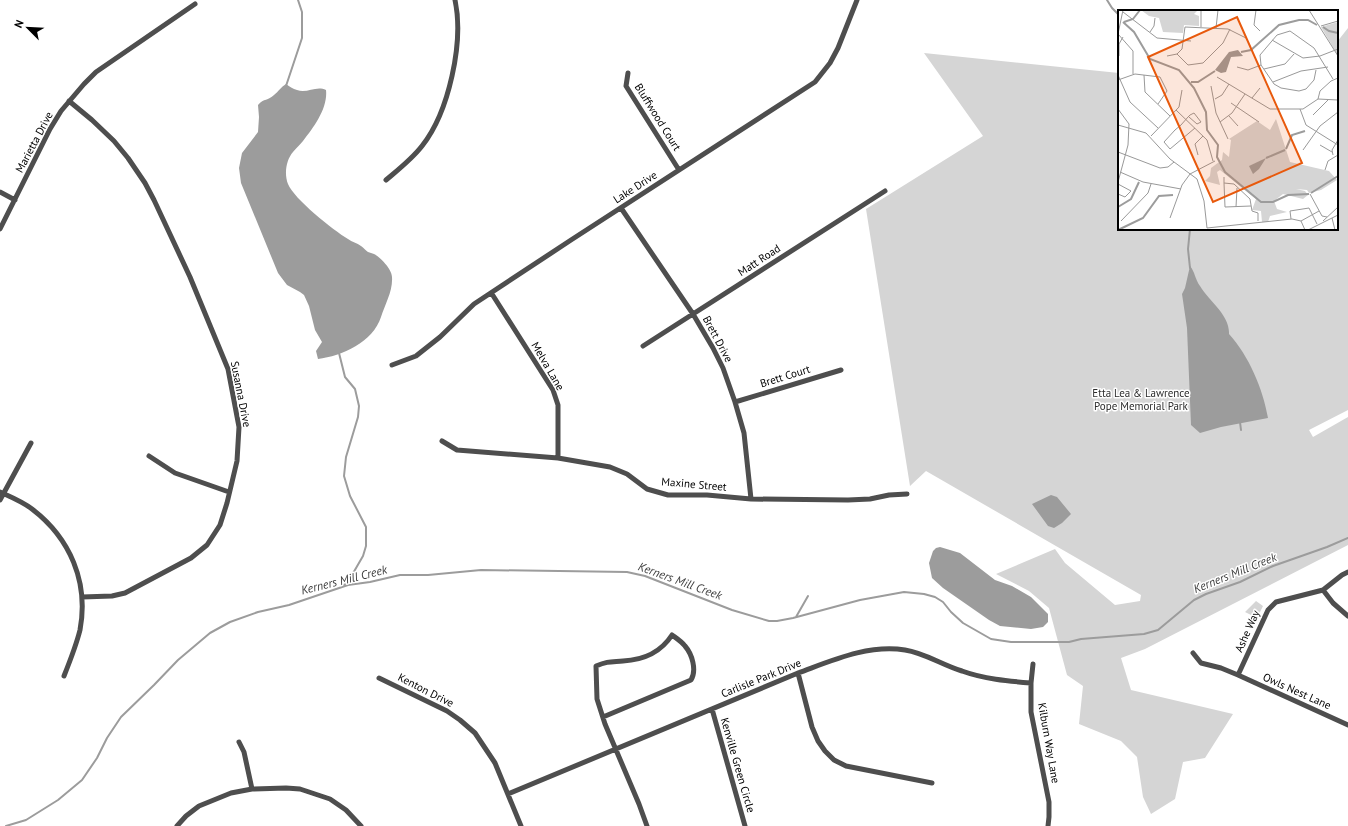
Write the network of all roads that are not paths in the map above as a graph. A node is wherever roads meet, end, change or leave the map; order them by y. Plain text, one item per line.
1 (455, 0) edge
2 (857, 0) edge
3 (195, 4) dead end
4 (628, 73) dead end
5 (69, 101) junction
6 (679, 170) junction
7 (386, 180) dead end
8 (885, 191) dead end
9 (0, 192) edge
10 (15, 200) junction
11 (622, 208) junction
12 (0, 229) edge
13 (492, 294) junction
14 (693, 314) junction
15 (643, 346) dead end
16 (392, 365) dead end
17 (841, 370) dead end
18 (735, 402) junction
19 (442, 441) dead end
20 (31, 443) dead end
21 (149, 456) dead end
22 (558, 458) junction
23 (228, 492) junction
24 (2, 493) edge
25 (907, 494) dead end
26 (751, 499) junction
27 (0, 500) edge
28 (1348, 572) edge
29 (1323, 590) junction
30 (82, 597) junction
31 (1348, 616) edge
32 (1194, 653) dead end
33 (1033, 664) dead end
34 (798, 673) junction
35 (1238, 675) junction
36 (64, 676) dead end
37 (378, 678) dead end
38 (1031, 683) junction
39 (712, 709) junction
40 (603, 717) junction
41 (1348, 725) edge
42 (239, 742) dead end
43 (616, 749) junction
44 (932, 783) dead end
45 (252, 789) junction
46 (508, 794) junction
47 (177, 826) edge
48 (361, 826) edge
49 (521, 826) edge
50 (646, 826) edge
51 (745, 826) edge
52 (1048, 826) edge

1 - 7 street
2 - 6 street, Lake Drive
3 - 5 street, Marietta Drive
4 - 6 street, Bluffwood Court
5 - 10 street, Marietta Drive
5 - 23 street, Susanna Drive
6 - 11 street, Lake Drive
8 - 14 street, Matt Road
9 - 10 street
10 - 12 street, Marietta Drive
11 - 13 street, Lake Drive
11 - 14 street, Brett Drive
13 - 16 street, Lake Drive
13 - 22 street, Melva Lane
14 - 15 street, Matt Road
14 - 18 street, Brett Drive
17 - 18 street, Brett Court
18 - 26 street, Brett Drive
19 - 22 street, Maxine Street
20 - 24 street
21 - 23 street
22 - 26 street, Maxine Street
23 - 30 street, Susanna Drive
24 - 27 street
24 - 30 street
25 - 26 street, Maxine Street
28 - 29 street, Ashe Way
29 - 31 street
29 - 35 street, Ashe Way
30 - 36 street
32 - 35 street
33 - 38 street, Kilburn Way Lane
34 - 38 street, Carlisle Park Drive
34 - 39 street, Carlisle Park Drive
34 - 44 street
35 - 41 street, Owls Nest Lane
37 - 46 street, Kenton Drive
38 - 52 street, Kilburn Way Lane
39 - 43 street, Carlisle Park Drive
39 - 51 street, Kenville Green Circle
40 - 40 street
40 - 43 street
42 - 45 street
43 - 46 street, Carlisle Park Drive
43 - 50 street
45 - 47 street
45 - 48 street
46 - 49 street, Kenton Drive

